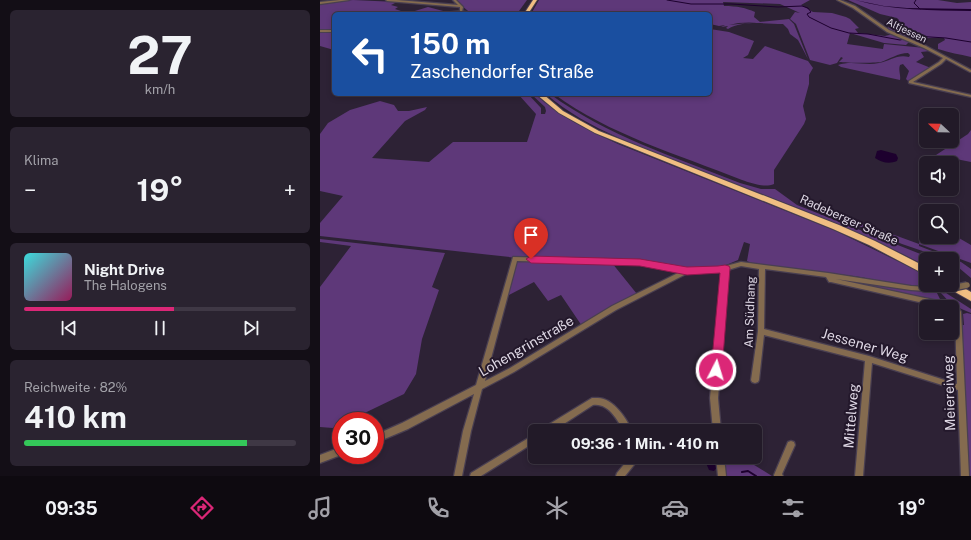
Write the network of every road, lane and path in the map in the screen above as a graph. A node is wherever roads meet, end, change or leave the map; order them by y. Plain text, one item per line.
1 (348, 0) edge
2 (387, 0) edge
3 (454, 0) edge
4 (535, 0) edge
5 (838, 0) edge
6 (320, 3) edge
7 (460, 6) junction
8 (461, 12) edge
9 (527, 12) edge
10 (320, 31) edge
11 (332, 31) edge
12 (944, 58) junction
13 (971, 71) edge
14 (541, 96) edge
15 (971, 96) edge
16 (762, 267) junction
17 (725, 268) junction
18 (919, 268) edge
19 (687, 271) junction
20 (828, 275) junction
21 (969, 284) edge
22 (959, 290) edge
23 (971, 297) edge
24 (761, 331) junction
25 (869, 359) junction
26 (755, 380) dead end
27 (961, 388) junction
28 (478, 389) junction
29 (557, 424) edge
30 (623, 424) edge
31 (716, 424) edge
32 (384, 435) edge
33 (528, 442) edge
34 (791, 445) dead end
35 (332, 454) edge
36 (320, 459) edge
37 (629, 464) edge
38 (721, 464) edge
39 (458, 476) edge
40 (474, 476) edge
41 (620, 476) edge
42 (722, 476) edge
43 (779, 476) edge
44 (859, 476) edge
45 (965, 476) edge

1 - 6 street
2 - 7 street
3 - 7 street
4 - 9 highway
5 - 12 street, Altjessen
7 - 8 street
10 - 11 street
12 - 13 street, Altjessen
12 - 15 street
14 - 18 highway, Radeberger Straße
16 - 17 street
16 - 20 street
16 - 24 street, Am Südhang
17 - 19 street
17 - 31 street
19 - 28 street, Lohengrinstraße
19 - 28 street
20 - 21 street, bridge
20 - 27 street, Meiereiweg
22 - 23 highway
24 - 25 street, Jessener Weg
24 - 26 street, Am Südhang
25 - 27 street, Jessener Weg
25 - 44 street, Mittelweg
27 - 45 street, Meiereiweg
28 - 32 street, Lohengrinstraße
28 - 39 street
29 - 30 street
33 - 40 street
34 - 43 street
35 - 36 street
37 - 41 street
38 - 42 street

